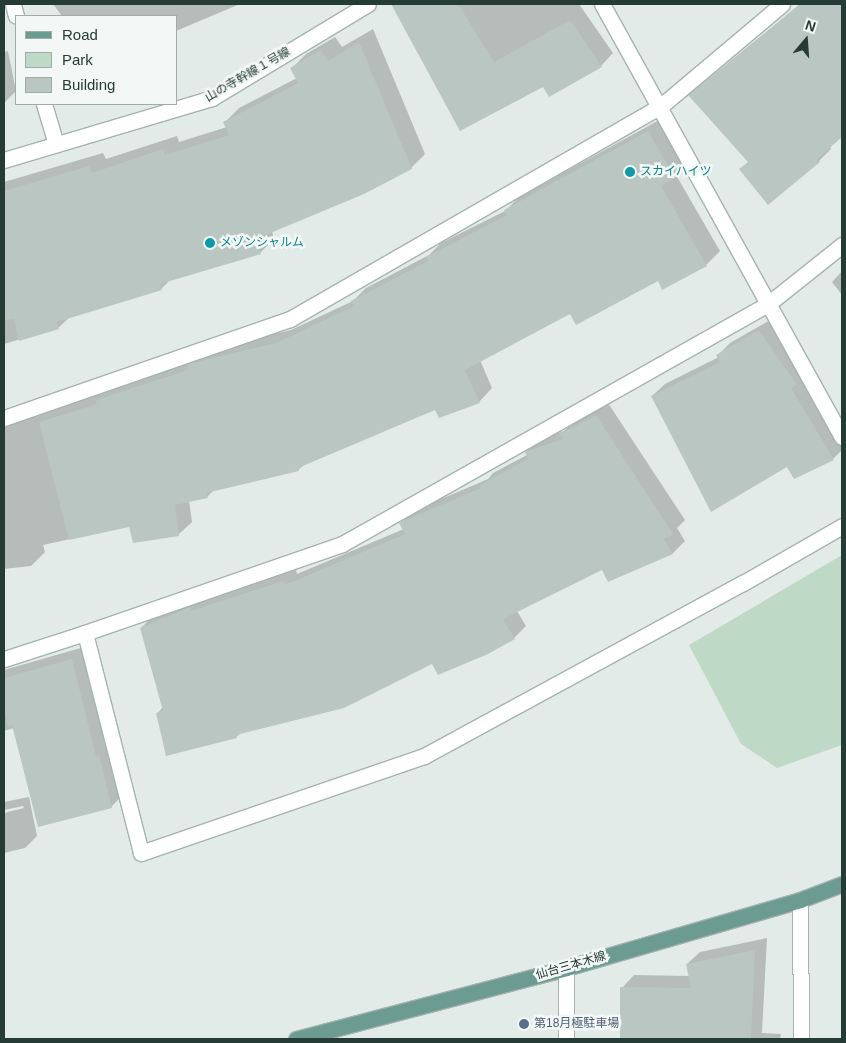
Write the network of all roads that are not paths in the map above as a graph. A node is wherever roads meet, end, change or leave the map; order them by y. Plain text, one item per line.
1 (368, 4) edge
2 (602, 4) edge
3 (782, 4) edge
4 (44, 105) edge
5 (661, 106) junction
6 (56, 144) junction
7 (4, 160) edge
8 (842, 245) edge
9 (768, 304) junction
10 (4, 418) edge
11 (842, 437) edge
12 (842, 526) edge
13 (85, 633) junction
14 (4, 659) edge
15 (842, 884) edge
16 (800, 900) junction
17 (566, 968) junction
18 (328, 1036) edge
19 (296, 1039) edge
20 (566, 1039) edge
21 (801, 1039) edge

1 - 6 street, 山の寺幹線１号線
2 - 5 street
3 - 5 street
4 - 6 street
5 - 9 street
5 - 10 street
6 - 7 street, 山の寺幹線１号線
8 - 9 street
9 - 11 street
9 - 13 street
12 - 13 street
13 - 14 street
15 - 16 main road, 仙台三本木線
16 - 17 main road, 仙台三本木線
16 - 21 street
17 - 18 main road, 仙台三本木線
17 - 20 street
18 - 19 main road, 仙台三本木線

